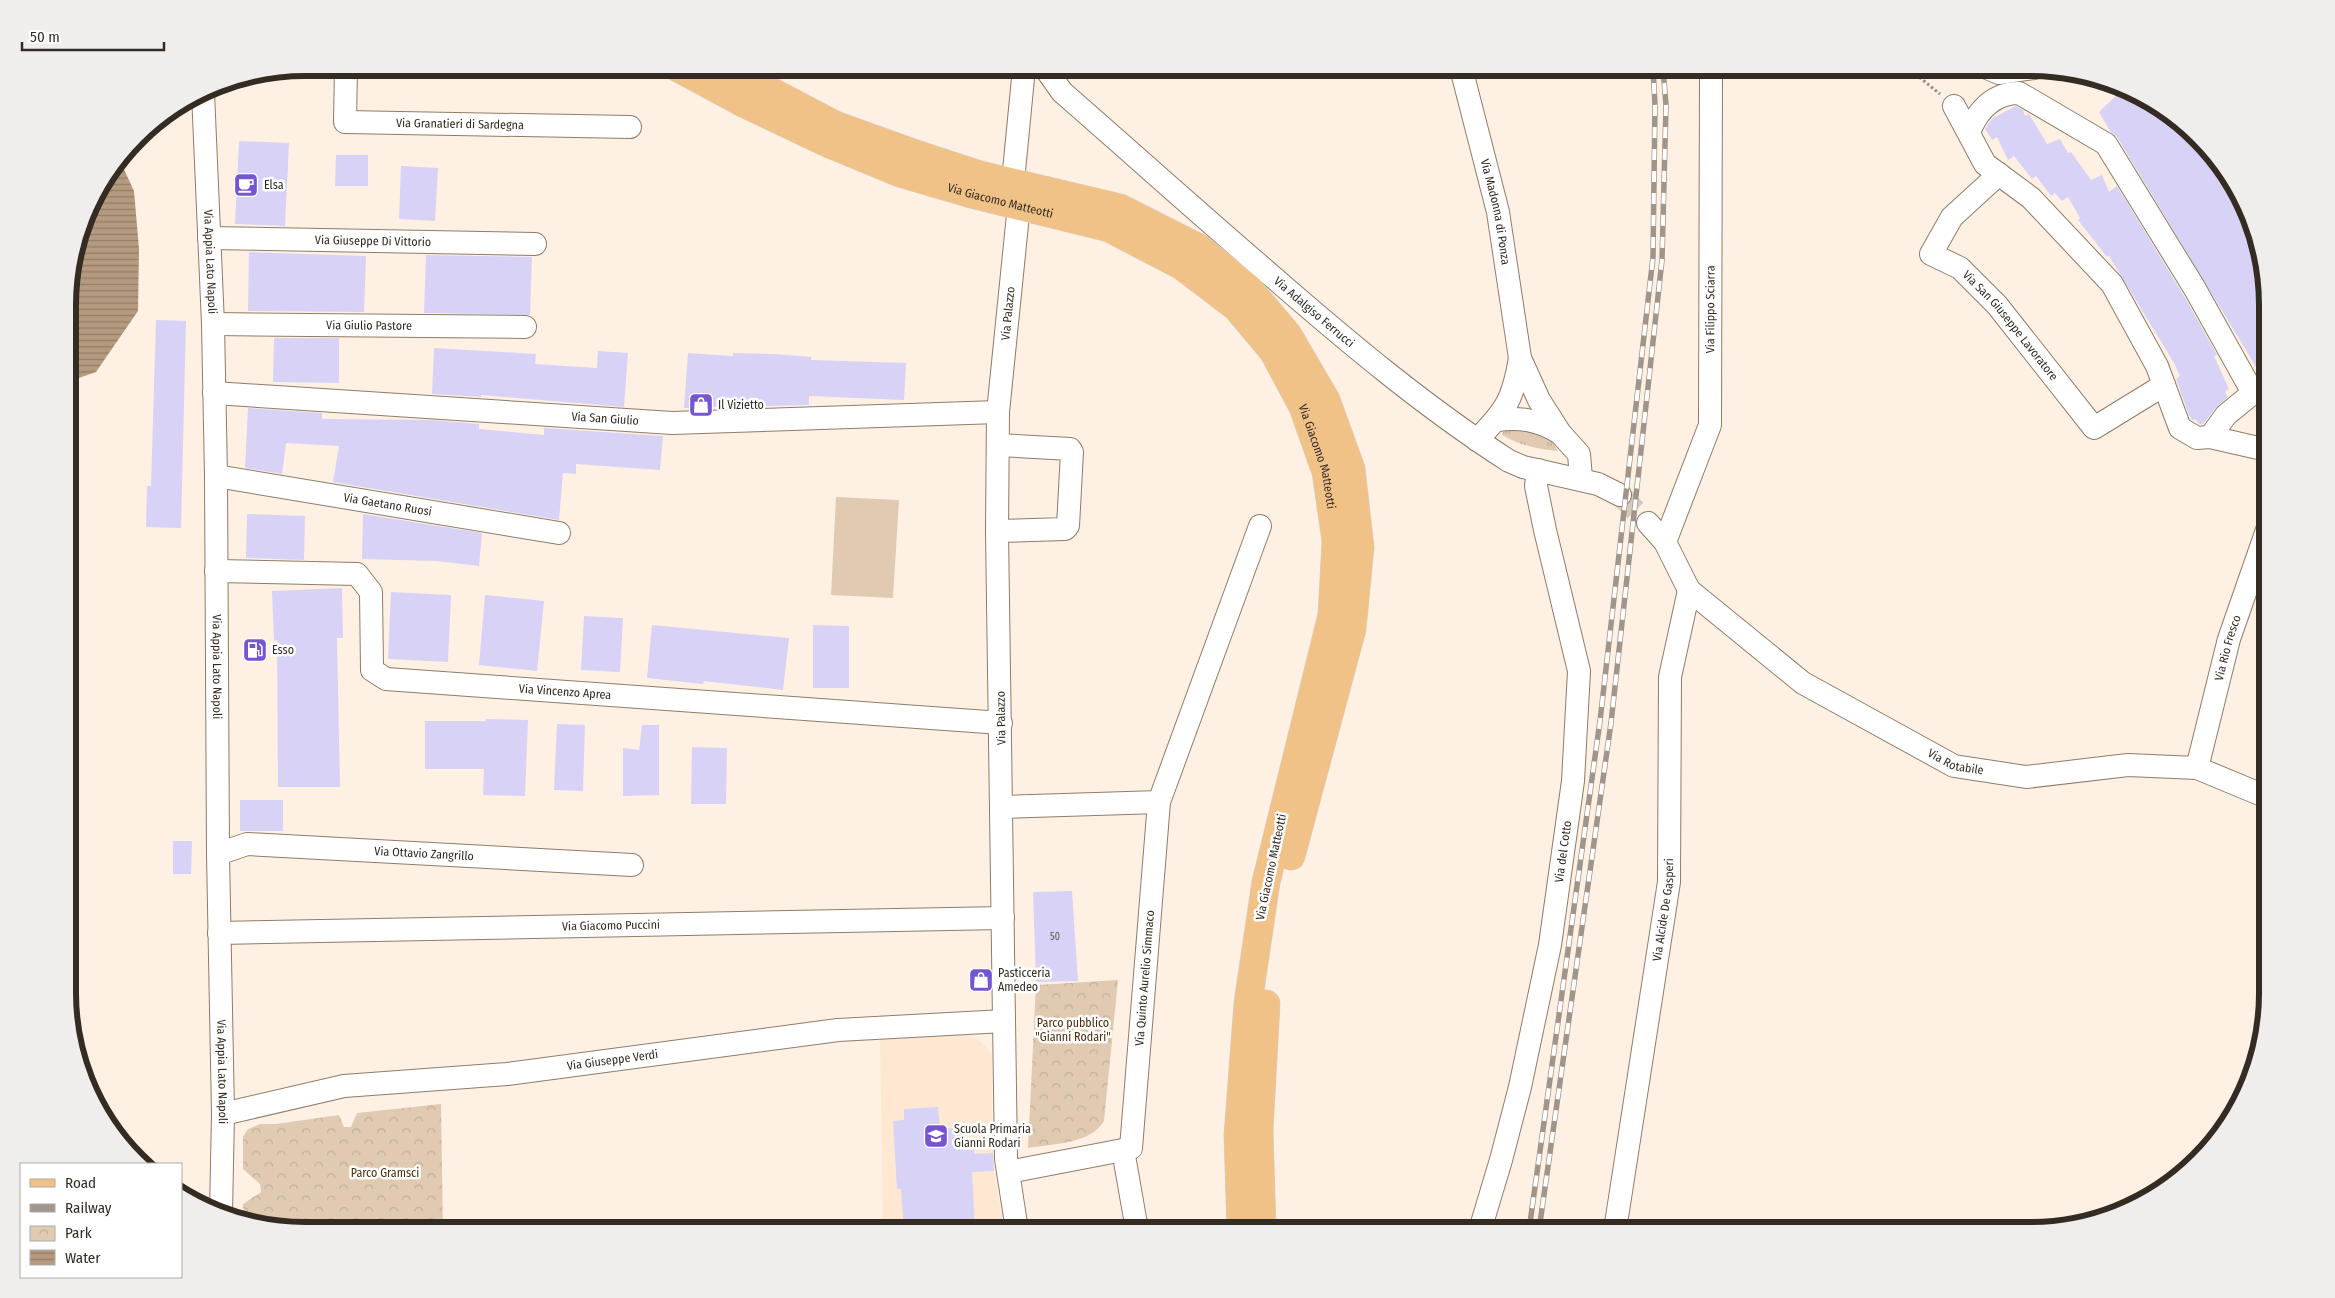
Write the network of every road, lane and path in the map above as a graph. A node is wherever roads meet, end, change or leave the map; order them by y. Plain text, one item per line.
1 (346, 76) edge
2 (692, 76) edge
3 (742, 76) edge
4 (1023, 76) edge
5 (1051, 76) edge
6 (1463, 76) edge
7 (1712, 76) edge
8 (1918, 76) edge
9 (203, 101) edge
10 (198, 103) edge
11 (1954, 106) joint
12 (205, 119) junction
13 (630, 127) dead end
14 (1970, 132) junction
15 (1999, 174) junction
16 (1016, 193) junction
17 (209, 238) junction
18 (536, 244) dead end
19 (213, 324) junction
20 (525, 327) dead end
21 (1520, 358) junction
22 (2164, 385) junction
23 (214, 392) junction
24 (998, 412) junction
25 (1496, 420) junction
26 (1560, 433) junction
27 (2210, 437) junction
28 (1477, 440) junction
29 (999, 445) junction
30 (2259, 448) edge
31 (1538, 470) junction
32 (216, 476) junction
33 (1581, 478) junction
34 (1620, 495) tunnel mouth
35 (1648, 523) tunnel mouth
36 (1260, 526) dead end
37 (997, 531) junction
38 (559, 533) dead end
39 (1665, 542) junction
40 (2259, 553) edge
41 (216, 571) junction
42 (1689, 590) junction
43 (1001, 723) junction
44 (2197, 768) junction
45 (2259, 794) edge
46 (1159, 802) junction
47 (1002, 807) junction
48 (218, 854) junction
49 (632, 865) dead end
50 (1003, 918) junction
51 (219, 933) junction
52 (1004, 1021) junction
53 (223, 1114) junction
54 (1123, 1150) junction
55 (1008, 1172) junction
56 (221, 1205) edge
57 (1016, 1222) edge
58 (1136, 1222) edge
59 (1241, 1222) edge
60 (1262, 1222) edge
61 (1482, 1222) edge
62 (1616, 1222) edge

1 - 13 street, Via Granatieri di Sardegna
2 - 16 main road, Via Giacomo Matteotti
3 - 16 main road, Via Giacomo Matteotti
4 - 16 street, Via Palazzo
5 - 28 street, Via Adalgiso Ferrucci
6 - 21 street, Via Madonna di Ponza
7 - 39 street, Via Filippo Sciarra
8 - 11 path
9 - 12 street, Via Appia Lato Napoli
10 - 12 street, Via Appia Lato Napoli
11 - 14 street
12 - 17 street, Via Appia Lato Napoli
14 - 15 street
14 - 27 street
15 - 22 street
15 - 22 street, Via San Giuseppe Lavoratore
16 - 24 street, Via Palazzo
16 - 59 main road, Via Giacomo Matteotti
16 - 60 main road, Via Giacomo Matteotti
17 - 18 street, Via Giuseppe Di Vittorio
17 - 19 street, Via Appia Lato Napoli
19 - 20 street, Via Giulio Pastore
19 - 23 street, Via Appia Lato Napoli
21 - 25 street, Via Madonna di Ponza
21 - 26 street, Via Madonna di Ponza
22 - 27 street
23 - 24 street, Via San Giulio
23 - 32 street, Via Appia Lato Napoli
24 - 29 street, Via Palazzo
25 - 26 street
25 - 28 street, Via Madonna di Ponza
26 - 33 street, Via Madonna di Ponza
27 - 30 street
28 - 31 street, Via Adalgiso Ferrucci
29 - 37 street, Via Palazzo
29 - 37 street
31 - 33 street, Via Adalgiso Ferrucci
31 - 61 street, Via del Cotto
32 - 38 street, Via Gaetano Ruosi
32 - 41 street, Via Appia Lato Napoli
33 - 34 street, Via Adalgiso Ferrucci
35 - 39 street
36 - 46 street, Via Quinto Aurelio Simmaco
37 - 43 street, Via Palazzo
39 - 42 street
40 - 44 street, Via Rio Fresco
41 - 43 street, Via Vincenzo Aprea
41 - 48 street, Via Appia Lato Napoli
42 - 44 street, Via Rotabile
42 - 62 street, Via Alcide De Gasperi
43 - 47 street, Via Palazzo
44 - 45 street, Via Rotabile
46 - 47 street
46 - 54 street, Via Quinto Aurelio Simmaco
47 - 50 street, Via Palazzo
48 - 49 street, Via Ottavio Zangrillo
48 - 51 street, Via Appia Lato Napoli
50 - 51 street, Via Giacomo Puccini
50 - 52 street, Via Palazzo
51 - 53 street, Via Appia Lato Napoli
52 - 53 street, Via Giuseppe Verdi
52 - 55 street, Via Palazzo
53 - 56 street, Via Appia Lato Napoli
54 - 55 street
54 - 58 street
55 - 57 street, Via Palazzo

